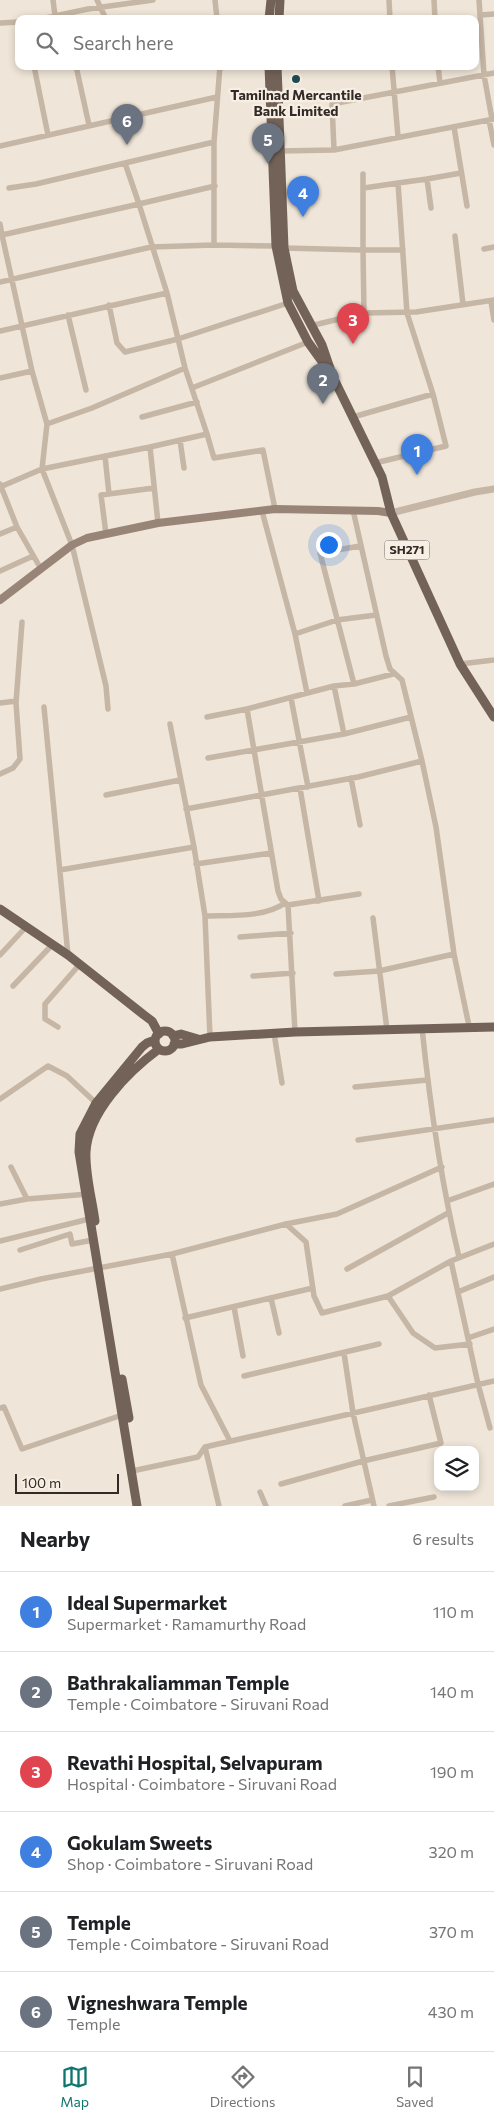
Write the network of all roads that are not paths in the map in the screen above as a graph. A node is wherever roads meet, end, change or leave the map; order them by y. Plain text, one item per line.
1 (53, 0) edge
2 (97, 0) edge
3 (153, 0) edge
4 (216, 0) edge
5 (271, 0) edge
6 (280, 0) edge
7 (389, 0) edge
8 (434, 0) edge
9 (479, 0) edge
10 (128, 2) edge
11 (101, 8) junction
12 (494, 14) edge
13 (55, 15) edge
14 (70, 15) edge
15 (104, 15) edge
16 (217, 15) edge
17 (269, 15) edge
18 (279, 15) edge
19 (390, 15) edge
20 (435, 15) edge
21 (481, 16) junction
22 (15, 22) edge
23 (0, 23) edge
24 (35, 70) edge
25 (77, 70) edge
26 (220, 70) edge
27 (269, 70) edge
28 (277, 70) edge
29 (392, 70) edge
30 (438, 70) edge
31 (494, 73) edge
32 (484, 75) junction
33 (440, 83) junction
34 (394, 93) junction
35 (217, 97) junction
36 (492, 119) edge
37 (89, 126) junction
38 (454, 127) junction
39 (48, 135) junction
40 (398, 138) junction
41 (214, 142) junction
42 (494, 145) edge
43 (0, 146) edge
44 (334, 150) junction
45 (280, 151) junction
46 (124, 163) junction
47 (461, 173) junction
48 (363, 174) dead end
49 (427, 179) junction
50 (398, 183) junction
51 (215, 186) junction
52 (9, 188) dead end
53 (364, 188) junction
54 (139, 204) junction
55 (467, 206) dead end
56 (431, 208) dead end
57 (0, 224) edge
58 (1, 235) edge
59 (455, 236) dead end
60 (214, 245) junction
61 (151, 246) junction
62 (280, 247) junction
63 (494, 247) edge
64 (484, 249) dead end
65 (362, 250) junction
66 (403, 250) junction
67 (11, 280) junction
68 (0, 282) edge
69 (167, 293) junction
70 (493, 300) edge
71 (288, 303) junction
72 (463, 304) junction
73 (109, 305) junction
74 (364, 313) junction
75 (407, 313) junction
76 (68, 315) junction
77 (494, 320) edge
78 (21, 326) junction
79 (310, 326) junction
80 (0, 331) edge
81 (178, 339) junction
82 (308, 342) junction
83 (185, 368) junction
84 (32, 371) junction
85 (0, 378) edge
86 (333, 378) junction
87 (192, 388) junction
88 (86, 390) dead end
89 (433, 394) junction
90 (197, 402) junction
91 (142, 417) dead end
92 (353, 417) junction
93 (47, 424) junction
94 (208, 434) junction
95 (180, 440) junction
96 (150, 447) junction
97 (105, 456) junction
98 (375, 463) junction
99 (42, 468) junction
100 (184, 468) dead end
101 (0, 486) edge
102 (154, 488) junction
103 (494, 490) edge
104 (386, 492) junction
105 (109, 494) junction
106 (275, 510) junction
107 (353, 510) junction
108 (262, 511) junction
109 (378, 511) junction
110 (390, 513) junction
111 (158, 523) junction
112 (17, 527) junction
113 (0, 534) edge
114 (106, 534) junction
115 (72, 544) junction
116 (360, 546) junction
117 (34, 556) junction
118 (41, 568) junction
119 (0, 570) edge
120 (0, 600) edge
121 (376, 614) junction
122 (337, 620) junction
123 (22, 622) dead end
124 (294, 634) junction
125 (494, 660) edge
126 (460, 664) junction
127 (393, 674) junction
128 (354, 684) junction
129 (334, 686) junction
130 (308, 693) junction
131 (291, 698) junction
132 (16, 700) junction
133 (0, 703) edge
134 (491, 705) edge
135 (44, 707) dead end
136 (108, 709) dead end
137 (247, 709) junction
138 (207, 717) dead end
139 (410, 717) junction
140 (494, 717) edge
141 (170, 724) dead end
142 (344, 734) junction
143 (300, 743) junction
144 (254, 751) junction
145 (208, 758) dead end
146 (422, 761) junction
147 (0, 774) edge
148 (352, 778) junction
149 (180, 780) junction
150 (308, 786) junction
151 (300, 788) junction
152 (106, 795) dead end
153 (263, 795) junction
154 (186, 809) junction
155 (360, 826) dead end
156 (194, 847) junction
157 (271, 853) junction
158 (196, 864) junction
159 (60, 870) junction
160 (360, 894) dead end
161 (319, 900) junction
162 (287, 904) junction
163 (0, 909) edge
164 (205, 916) junction
165 (373, 918) dead end
166 (26, 927) junction
167 (291, 933) junction
168 (240, 937) dead end
169 (52, 944) junction
170 (454, 954) junction
171 (0, 955) edge
172 (68, 955) junction
173 (80, 964) junction
174 (379, 970) junction
175 (293, 973) junction
176 (336, 974) dead end
177 (253, 976) dead end
178 (13, 986) dead end
179 (469, 1026) junction
180 (58, 1027) dead end
181 (494, 1027) edge
182 (422, 1028) junction
183 (387, 1030) junction
184 (294, 1032) junction
185 (274, 1033) junction
186 (210, 1037) junction
187 (173, 1040) junction
188 (158, 1041) junction
189 (428, 1080) junction
190 (282, 1083) dead end
191 (355, 1087) dead end
192 (0, 1099) edge
193 (96, 1103) junction
194 (494, 1120) edge
195 (433, 1130) junction
196 (358, 1140) dead end
197 (11, 1166) dead end
198 (442, 1167) junction
199 (494, 1184) edge
200 (88, 1194) junction
201 (27, 1200) junction
202 (447, 1201) junction
203 (0, 1204) edge
204 (448, 1213) junction
205 (89, 1218) junction
206 (286, 1224) junction
207 (93, 1240) junction
208 (0, 1241) edge
209 (494, 1244) edge
210 (20, 1250) dead end
211 (172, 1254) junction
212 (459, 1257) junction
213 (452, 1261) junction
214 (100, 1267) junction
215 (347, 1269) dead end
216 (494, 1277) edge
217 (313, 1288) junction
218 (0, 1289) edge
219 (458, 1292) junction
220 (388, 1296) junction
221 (271, 1298) junction
222 (234, 1307) junction
223 (186, 1318) junction
224 (494, 1329) edge
225 (279, 1333) dead end
226 (469, 1341) junction
227 (379, 1344) dead end
228 (344, 1353) junction
229 (243, 1356) dead end
230 (244, 1376) dead end
231 (494, 1381) edge
232 (478, 1384) junction
233 (429, 1395) junction
234 (0, 1408) edge
235 (353, 1413) junction
236 (122, 1415) junction
237 (490, 1428) dead end
238 (230, 1441) junction
239 (205, 1447) junction
240 (363, 1460) junction
241 (134, 1471) junction
242 (281, 1484) dead end
243 (260, 1492) dead end
244 (434, 1496) dead end
245 (373, 1503) edge
246 (137, 1506) edge
247 (143, 1506) edge
248 (219, 1506) edge
249 (266, 1506) edge
250 (346, 1506) edge
251 (389, 1506) edge

1 - 13 street
2 - 11 street
3 - 10 street
4 - 16 street
5 - 17 main road
6 - 18 main road
7 - 19 street
8 - 20 street
9 - 21 street
10 - 11 street
11 - 14 street
11 - 15 street
12 - 21 street
21 - 32 street
22 - 23 street
24 - 39 street
25 - 37 street
26 - 35 street
27 - 62 main road
28 - 45 main road, SH271
29 - 34 street
30 - 33 street
31 - 32 street
32 - 33 street
32 - 36 street
33 - 34 street
34 - 40 street
34 - 44 street
35 - 37 street
35 - 41 street
36 - 38 street
36 - 42 street
37 - 39 street
38 - 40 street
38 - 47 street
39 - 43 street
40 - 44 street
41 - 46 street
41 - 51 street
44 - 45 street
45 - 62 main road, SH271
46 - 52 street
46 - 54 street
47 - 49 street
47 - 55 street
48 - 53 street
49 - 50 street
49 - 56 street
50 - 53 street
50 - 66 street
51 - 54 street
51 - 60 street
53 - 65 street
54 - 58 street
54 - 61 street
57 - 58 street
58 - 67 street
59 - 72 street
60 - 61 street
60 - 62 street
61 - 67 street
61 - 69 street
62 - 65 street
62 - 71 main road
62 - 79 main road, SH271
63 - 64 street
65 - 66 street
65 - 74 street
66 - 75 street
67 - 68 street
67 - 78 street
69 - 73 street
69 - 81 street
70 - 72 street
70 - 77 street
71 - 81 street
71 - 82 main road
72 - 75 street
73 - 76 street
73 - 81 street
74 - 75 street
74 - 79 street
75 - 89 street
76 - 78 street
76 - 88 street
78 - 80 street
78 - 84 street
79 - 86 main road, SH271
81 - 83 street
82 - 86 main road
82 - 87 street
83 - 87 street
83 - 93 street
84 - 85 street
84 - 93 street
86 - 92 main road, SH271
87 - 90 street
89 - 92 street
89 - 98 street
90 - 91 street
90 - 94 street
92 - 98 main road, SH271
93 - 99 street
94 - 95 street
94 - 106 street
95 - 96 street
95 - 100 street
96 - 97 street
96 - 102 street
97 - 99 street
97 - 105 street
98 - 104 main road, SH271
99 - 101 street
99 - 115 street
101 - 112 street
102 - 105 street
102 - 111 street
103 - 110 street
104 - 109 main road
104 - 110 main road, SH271
105 - 114 street
106 - 107 main road
106 - 108 main road
107 - 109 main road
107 - 116 street
108 - 111 main road
108 - 124 street
109 - 110 main road
110 - 126 main road, SH271
111 - 114 main road
112 - 113 street
112 - 117 street
114 - 115 main road
115 - 118 main road
115 - 136 street
116 - 121 street
116 - 122 street
117 - 118 street
117 - 119 street
118 - 120 main road
121 - 122 street
121 - 127 street
122 - 124 street
122 - 128 street
123 - 132 street
124 - 130 street
125 - 126 street
126 - 134 main road, SH271
127 - 128 street
127 - 139 street
128 - 129 street
129 - 130 street
129 - 142 street
130 - 131 street
131 - 137 street
131 - 143 street
132 - 133 street
132 - 147 street
134 - 140 main road, SH271
135 - 159 street
137 - 138 street
137 - 144 street
139 - 142 street
139 - 146 street
141 - 149 street
142 - 143 street
143 - 144 street
143 - 150 street
144 - 145 street
144 - 153 street
146 - 148 street
146 - 170 street
148 - 150 street
148 - 155 street
149 - 152 street
149 - 154 street
150 - 151 street
151 - 153 street
151 - 161 street
153 - 154 street
153 - 157 street
154 - 156 street
156 - 158 street
156 - 159 street
157 - 158 street
157 - 162 street
158 - 164 street
159 - 172 street
160 - 161 street
161 - 162 street
162 - 164 street
162 - 167 street
163 - 166 main road
164 - 186 street
165 - 174 street
166 - 169 main road
166 - 171 street
167 - 168 street
167 - 175 street
169 - 172 main road
169 - 178 street
170 - 174 street
170 - 179 street
172 - 173 main road
173 - 180 street
173 - 188 main road
174 - 176 street
174 - 183 street
175 - 177 street
175 - 184 street
179 - 181 main road
179 - 182 main road
182 - 183 main road
182 - 189 street
183 - 184 main road
184 - 185 main road
185 - 186 main road
185 - 190 street
186 - 187 main road
187 - 188 main road
187 - 188 main road
188 - 193 main road
188 - 200 main road
189 - 191 street
189 - 195 street
192 - 193 street
193 - 200 main road
194 - 195 street
195 - 196 street
195 - 198 street
197 - 201 street
198 - 202 street
198 - 206 street
199 - 202 street
200 - 201 street
200 - 205 main road
200 - 214 main road
201 - 203 street
202 - 204 street
204 - 212 street
204 - 215 street
205 - 207 main road
205 - 208 street
206 - 211 street
206 - 217 street
207 - 210 street
207 - 214 main road
209 - 212 street
211 - 214 street
211 - 223 street
212 - 213 street
213 - 219 street
213 - 220 street
214 - 218 street
214 - 236 main road
214 - 241 main road
216 - 219 street
217 - 220 street
217 - 221 street
219 - 226 street
220 - 226 street
221 - 222 street
221 - 225 street
222 - 223 street
222 - 229 street
223 - 238 street
224 - 226 street
226 - 232 street
227 - 228 street
228 - 230 street
228 - 235 street
231 - 232 street
232 - 233 street
232 - 237 street
233 - 235 street
233 - 240 street
234 - 236 street
235 - 238 street
235 - 240 street
236 - 241 main road
238 - 239 street
239 - 241 street
239 - 248 street
240 - 242 street
240 - 245 street
241 - 246 main road
241 - 247 main road
243 - 249 street
244 - 251 street
245 - 250 street

